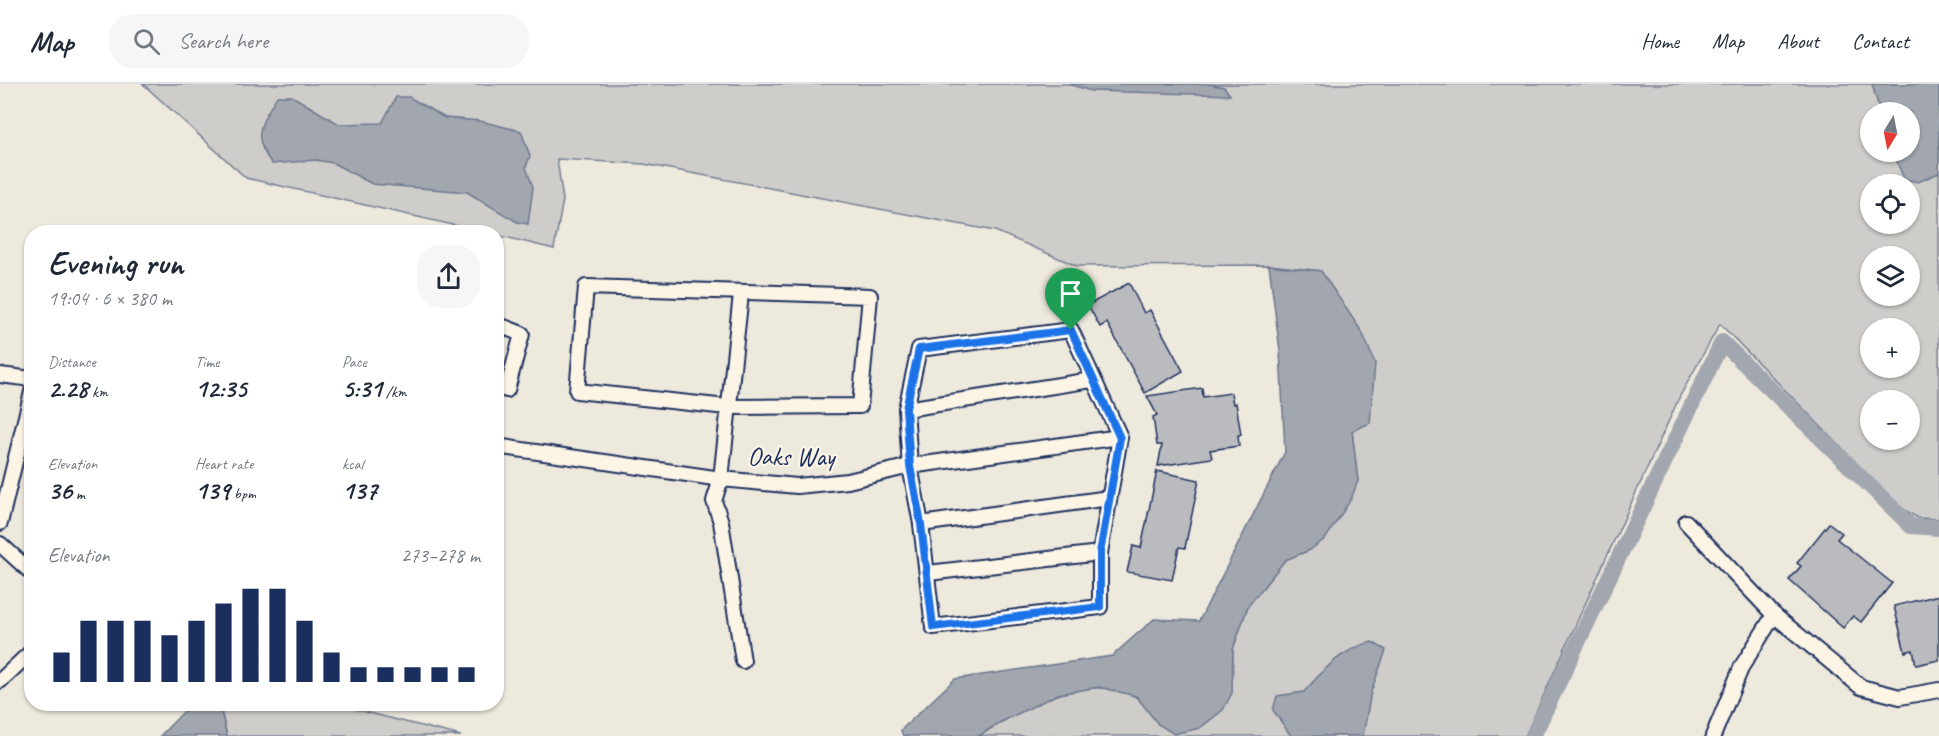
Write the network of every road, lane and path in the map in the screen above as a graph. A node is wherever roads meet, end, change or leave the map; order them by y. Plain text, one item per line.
1 (741, 294) junction
2 (504, 327) edge
3 (0, 375) edge
4 (24, 378) edge
5 (1092, 380) junction
6 (504, 389) edge
7 (727, 407) junction
8 (906, 409) junction
9 (24, 425) edge
10 (1120, 438) junction
11 (504, 447) edge
12 (910, 466) junction
13 (721, 479) junction
14 (1108, 498) junction
15 (1686, 522) dead end
16 (0, 523) edge
17 (921, 524) junction
18 (0, 544) edge
19 (1100, 553) junction
20 (24, 566) edge
21 (928, 573) junction
22 (1774, 615) junction
23 (24, 658) edge
24 (743, 661) dead end
25 (0, 681) edge
26 (1939, 690) edge
27 (1713, 736) edge

1 - 7 street
1 - 7 street
1 - 7 street
2 - 6 street
3 - 4 street
5 - 8 street
5 - 8 street
5 - 10 street
7 - 13 street
8 - 12 street
9 - 16 street
10 - 12 street, Oaks Way
10 - 14 street
11 - 13 street, Oaks Way
12 - 13 street, Oaks Way
12 - 17 street
13 - 24 street
14 - 17 street
14 - 19 street
15 - 22 street
17 - 21 street
18 - 20 street
19 - 21 street
19 - 21 street
22 - 26 street
22 - 27 street
23 - 25 street

